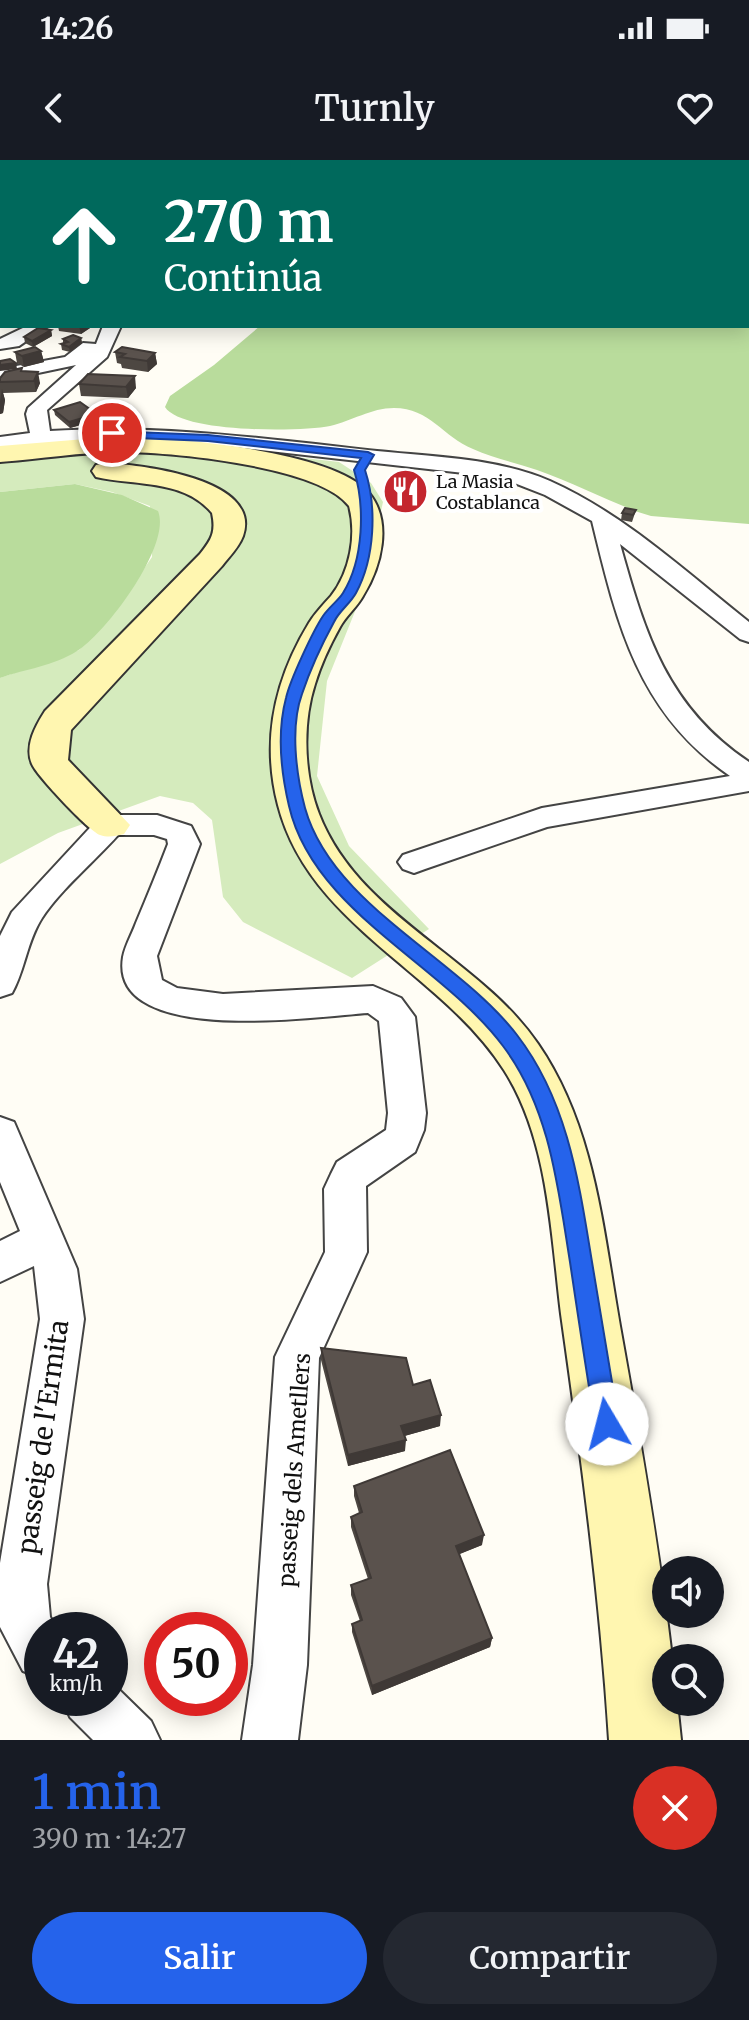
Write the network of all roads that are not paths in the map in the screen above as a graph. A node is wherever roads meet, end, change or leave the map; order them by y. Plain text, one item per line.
1 (36, 328) edge
2 (109, 328) edge
3 (110, 328) edge
4 (0, 344) edge
5 (0, 375) edge
6 (82, 447) junction
7 (13, 449) edge
8 (0, 477) edge
9 (351, 479) junction
10 (602, 518) junction
11 (749, 634) edge
12 (749, 775) edge
13 (749, 782) edge
14 (110, 825) junction
15 (414, 862) dead end
16 (0, 984) edge
17 (0, 1133) edge
18 (45, 1238) junction
19 (0, 1263) edge
20 (24, 1612) edge
21 (107, 1716) edge
22 (132, 1740) edge
23 (270, 1740) edge
24 (645, 1740) edge

1 - 4 street
2 - 5 street
3 - 7 street
6 - 7 main road
6 - 9 main road
6 - 9 main road
7 - 9 street
8 - 14 main road
9 - 10 street
9 - 24 main road
10 - 11 street
10 - 12 street
13 - 15 street
14 - 16 street
14 - 23 street, passeig dels Ametllers
17 - 18 street, passeig de l'Ermita
18 - 19 street
18 - 20 street, passeig de l'Ermita
21 - 22 street

